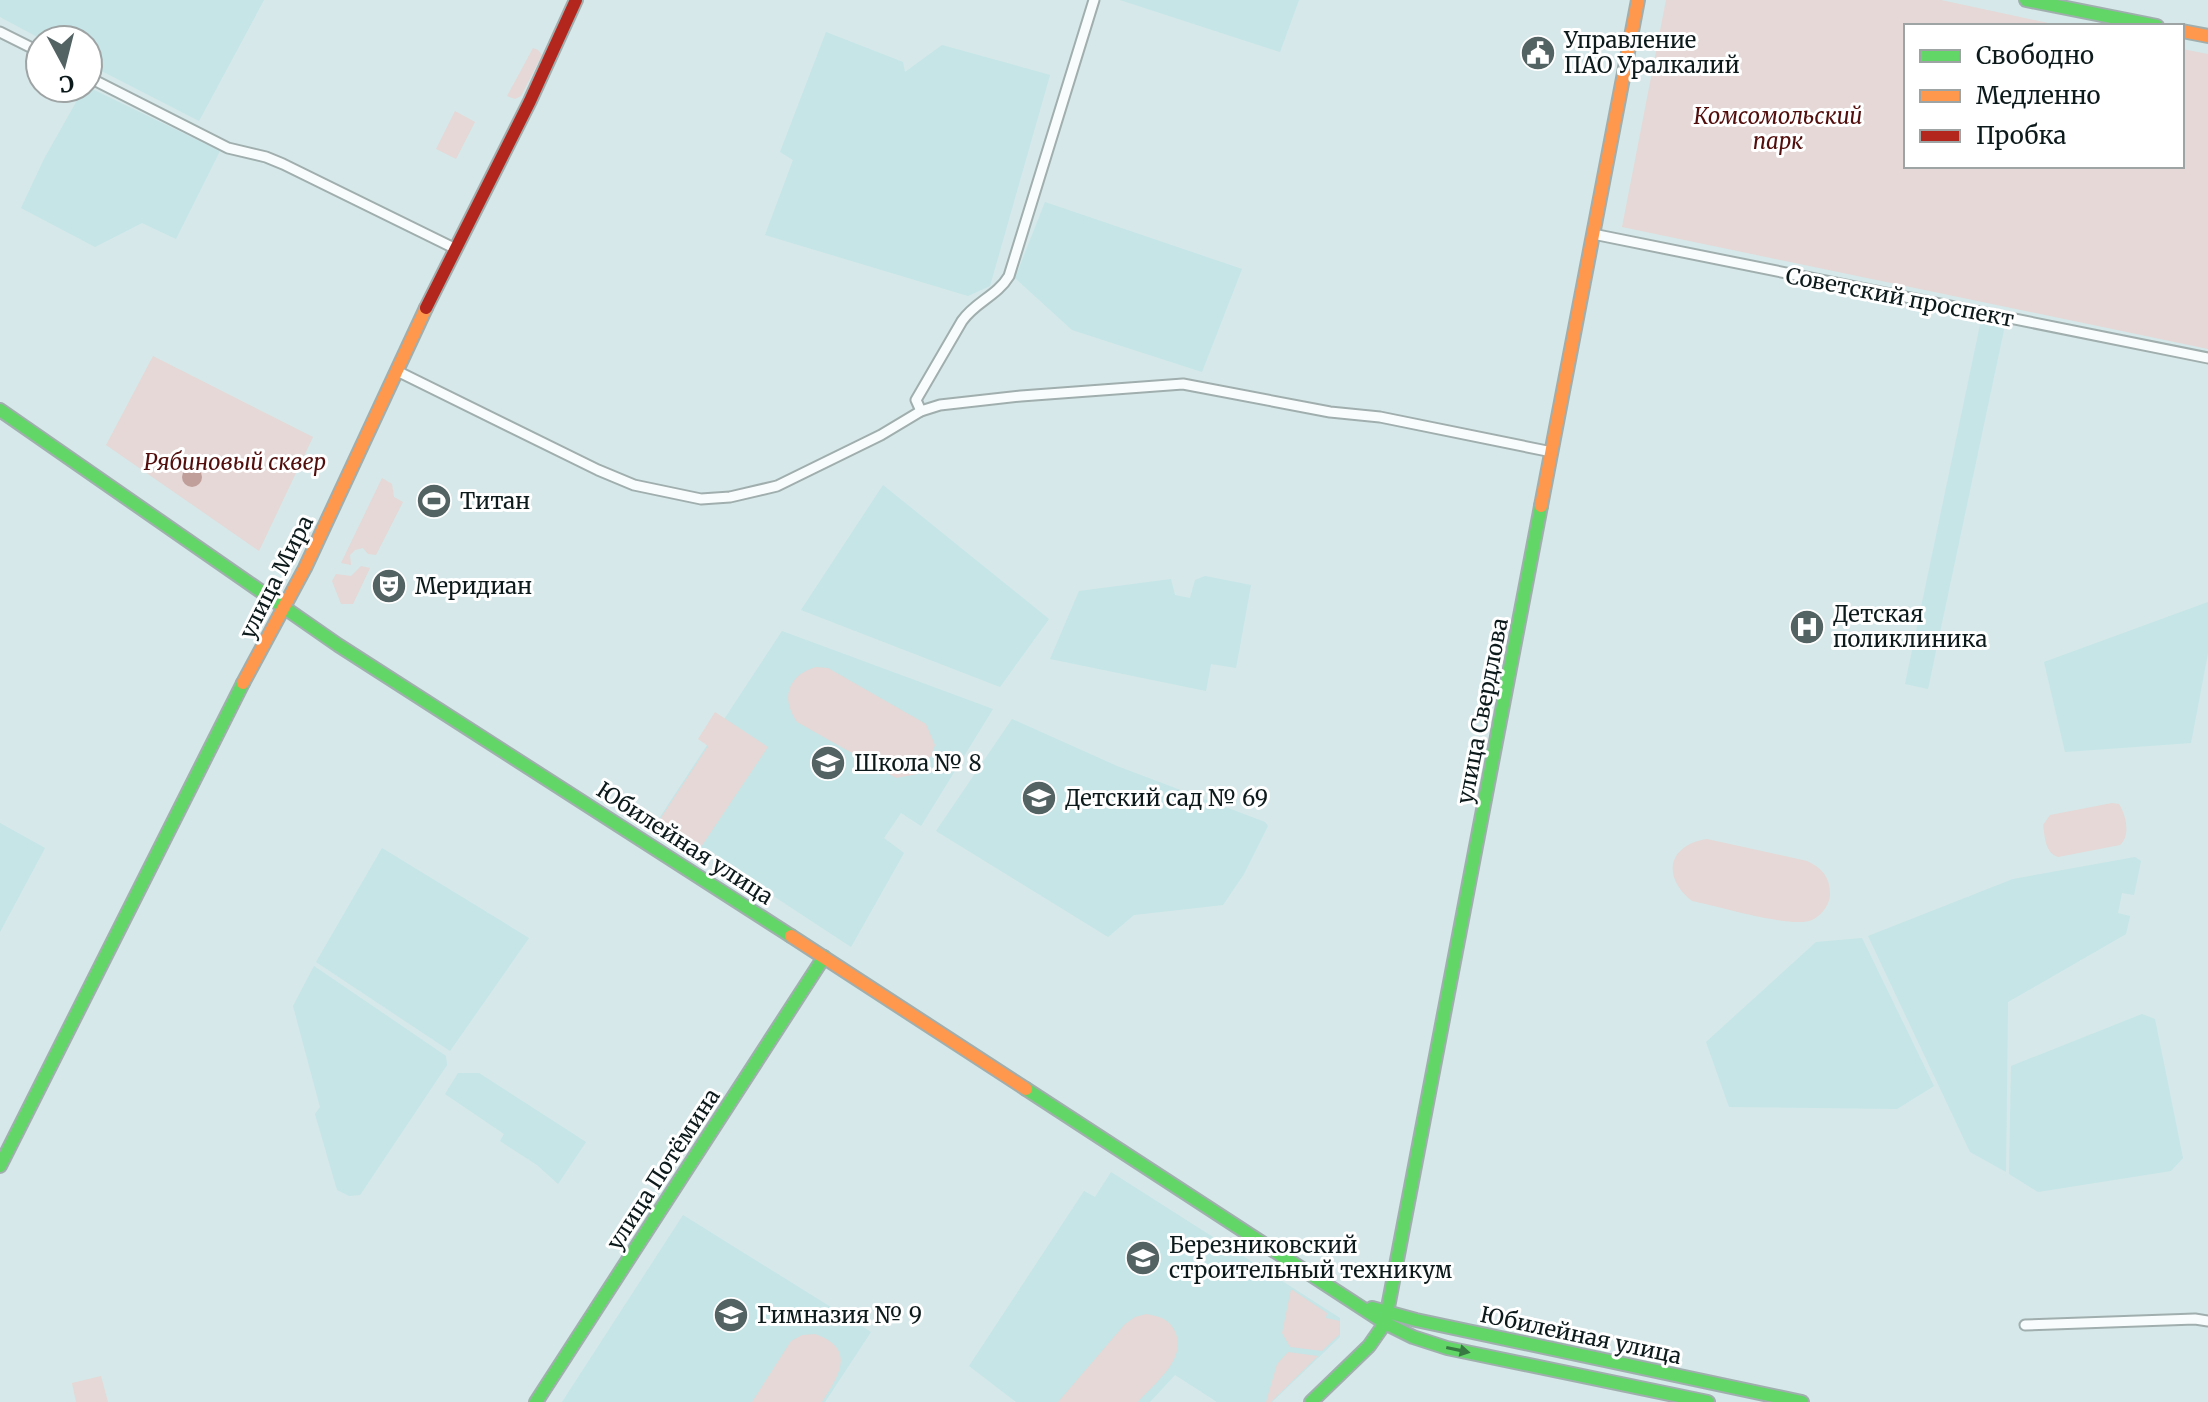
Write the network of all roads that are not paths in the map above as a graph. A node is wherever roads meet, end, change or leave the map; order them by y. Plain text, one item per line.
1 (576, 0) edge
2 (1094, 0) edge
3 (1638, 0) edge
4 (2026, 0) edge
5 (2147, 24) edge
6 (2184, 31) edge
7 (0, 32) edge
8 (2208, 36) edge
9 (24, 44) edge
10 (104, 85) edge
11 (1593, 234) junction
12 (456, 249) junction
13 (2208, 358) edge
14 (397, 371) junction
15 (0, 410) edge
16 (921, 411) junction
17 (1552, 452) junction
18 (284, 608) junction
19 (824, 957) junction
20 (0, 1166) edge
21 (1386, 1318) junction
22 (2208, 1321) edge
23 (2025, 1325) dead end
24 (536, 1402) edge
25 (1311, 1402) edge
26 (1708, 1402) edge
27 (1802, 1402) edge

1 - 12 main road, улица Мира
2 - 16 street
3 - 11 main road, улица Свердлова
4 - 5 main road
6 - 8 main road
7 - 9 street
10 - 12 street
11 - 13 street, Советский проспект
11 - 17 main road, улица Свердлова
12 - 14 main road, улица Мира
14 - 16 street
14 - 18 main road, улица Мира
15 - 18 main road, Юбилейная улица
16 - 17 street
17 - 21 main road, улица Свердлова
18 - 19 main road, Юбилейная улица
18 - 20 main road, улица Мира
19 - 21 main road, Юбилейная улица
19 - 24 main road, улица Потёмина
21 - 25 main road, улица Свердлова
21 -> 26 main road, Юбилейная улица
21 - 27 main road, Юбилейная улица
22 - 23 street

